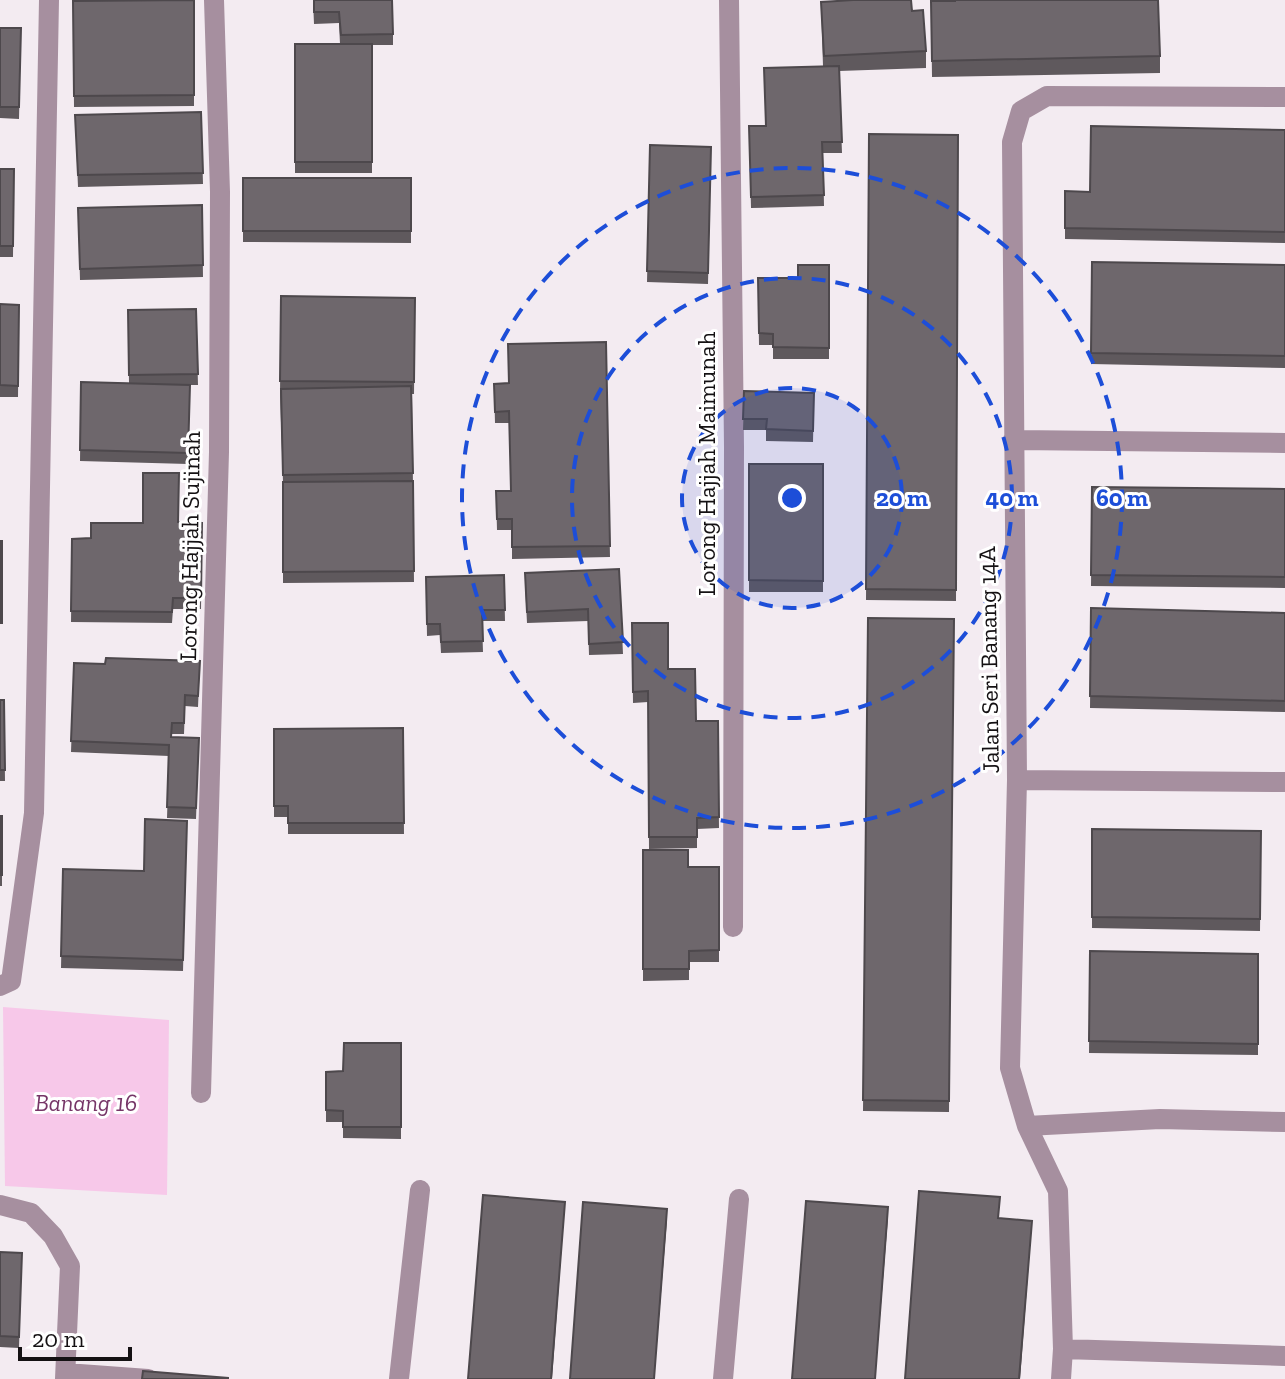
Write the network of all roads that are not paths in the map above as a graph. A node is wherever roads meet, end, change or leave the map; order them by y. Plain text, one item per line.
1 (49, 0) edge
2 (214, 0) edge
3 (729, 0) edge
4 (1285, 97) edge
5 (1013, 440) junction
6 (1285, 443) edge
7 (1017, 780) junction
8 (1285, 782) edge
9 (733, 927) dead end
10 (0, 986) edge
11 (201, 1093) dead end
12 (1285, 1122) edge
13 (1027, 1126) junction
14 (420, 1190) dead end
15 (739, 1199) dead end
16 (0, 1205) edge
17 (1063, 1349) junction
18 (1285, 1356) edge
19 (65, 1376) edge
20 (148, 1379) edge
21 (399, 1379) edge
22 (723, 1379) edge
23 (1061, 1379) edge

1 - 10 street
2 - 11 street, Lorong Hajjah Sujinah
3 - 9 street, Lorong Hajjah Maimunah
4 - 5 street, Jalan Seri Banang 14A
5 - 6 street
5 - 7 street, Jalan Seri Banang 14A
7 - 8 street
7 - 13 street, Jalan Seri Banang 14A
12 - 13 street
13 - 17 street, Jalan Seri Banang 14A
14 - 21 street
15 - 22 street
16 - 19 street
17 - 18 street
17 - 23 street, Jalan Seri Banang 14A
19 - 20 street

